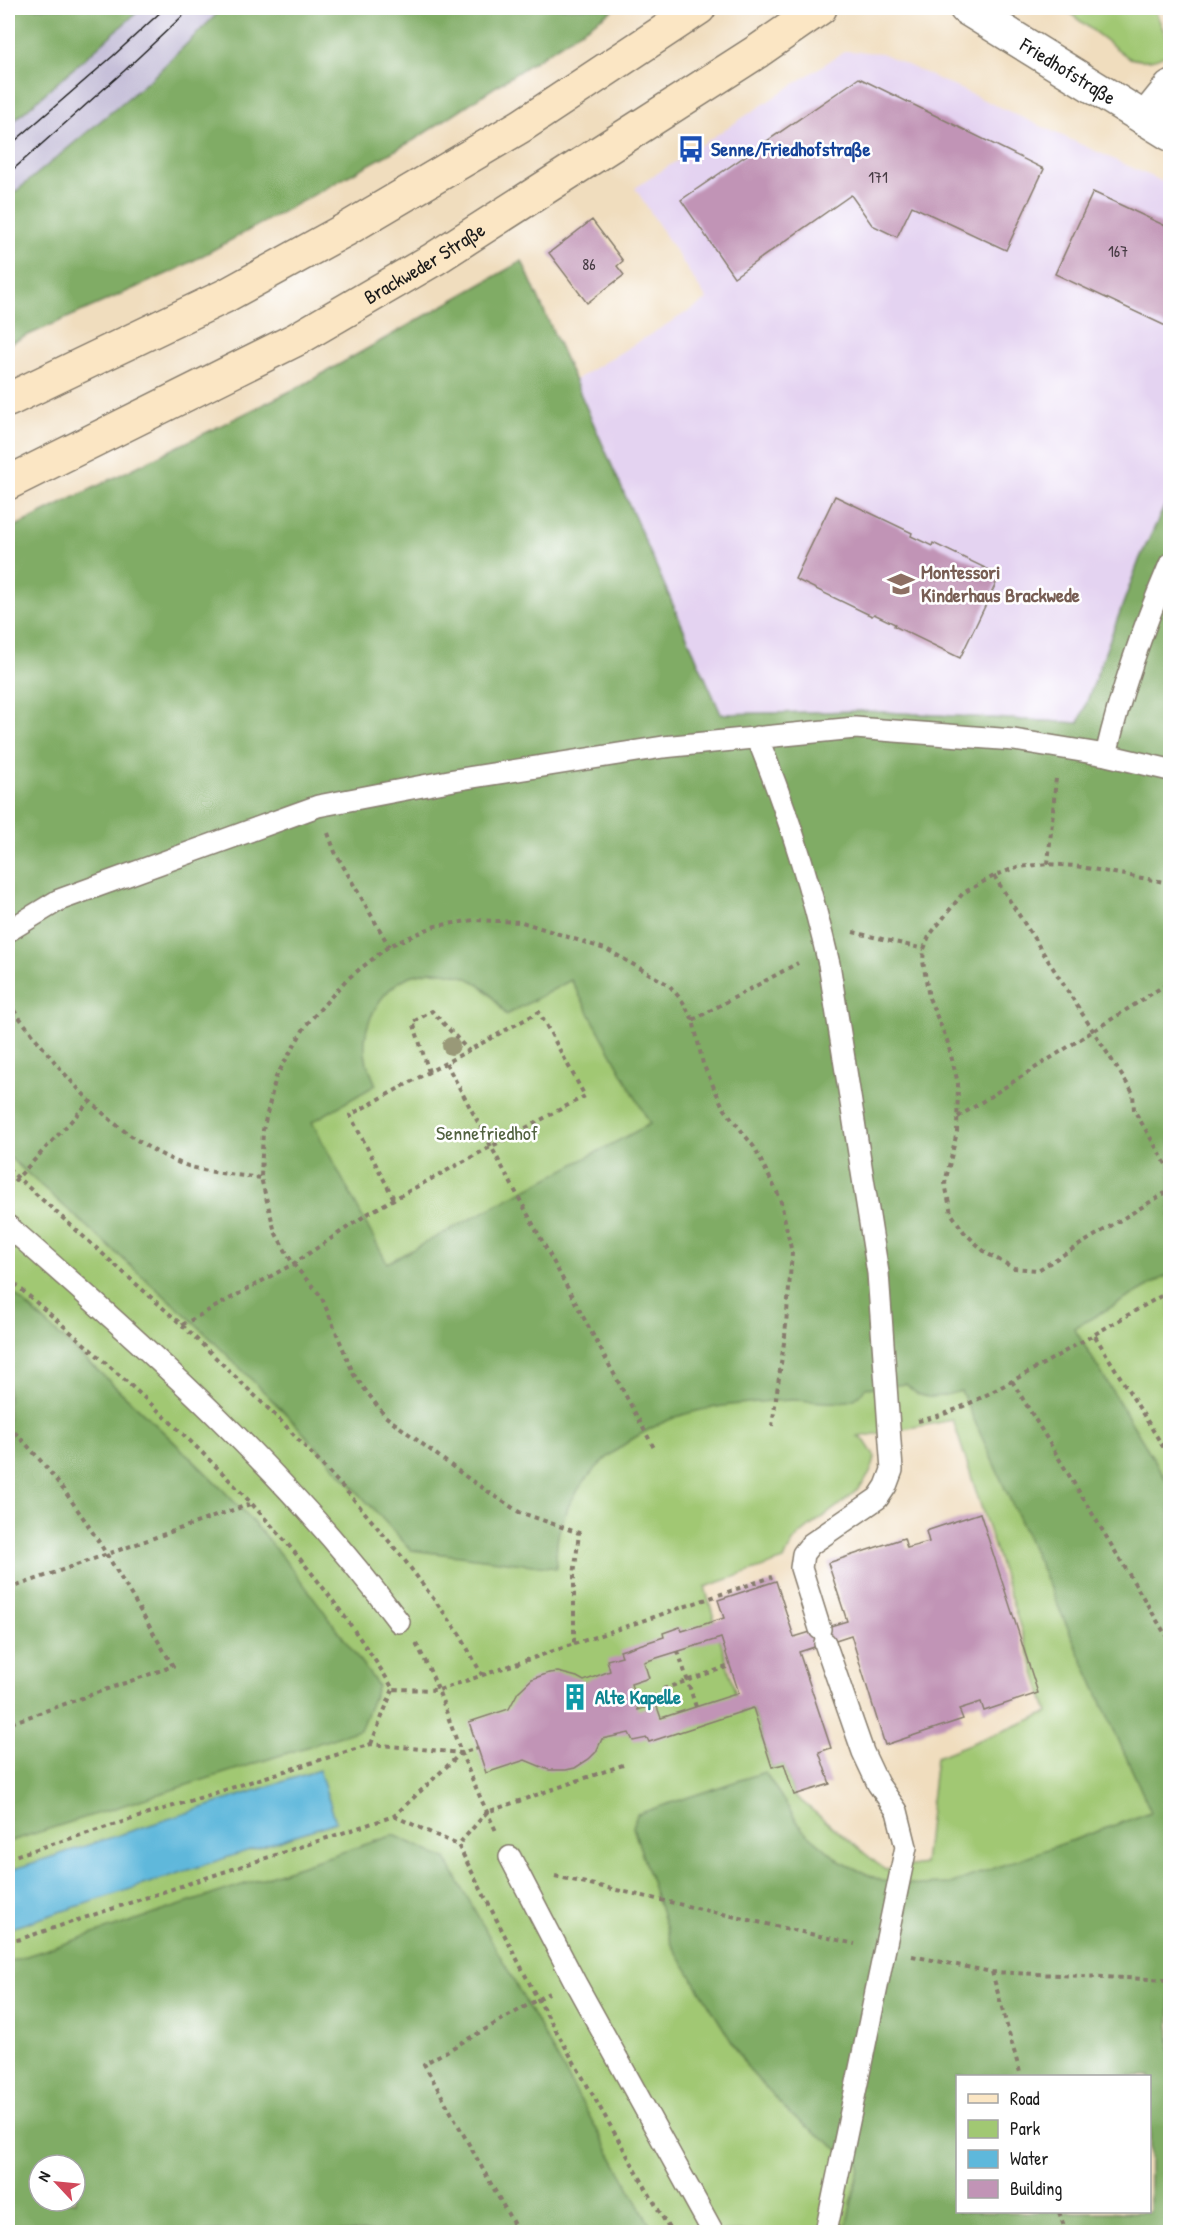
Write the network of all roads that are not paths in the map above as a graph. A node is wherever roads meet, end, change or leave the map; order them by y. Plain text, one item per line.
1 (699, 8) edge
2 (820, 8) edge
3 (966, 8) edge
4 (1170, 88) edge
5 (1158, 127) edge
6 (8, 399) edge
7 (8, 483) edge
8 (1170, 564) edge
9 (757, 736) junction
10 (1106, 755) junction
11 (1170, 770) edge
12 (8, 931) edge
13 (8, 1226) edge
14 (399, 1622) road end
15 (510, 1857) road end
16 (713, 2232) edge
17 (825, 2232) edge

1 - 6 main road
2 - 7 main road, Brackweder Straße
3 - 5 street, Friedhofstraße
4 - 5 street
8 - 10 lane
9 - 10 lane
9 - 12 lane
9 - 17 lane
10 - 11 lane
13 - 14 lane
15 - 16 lane

